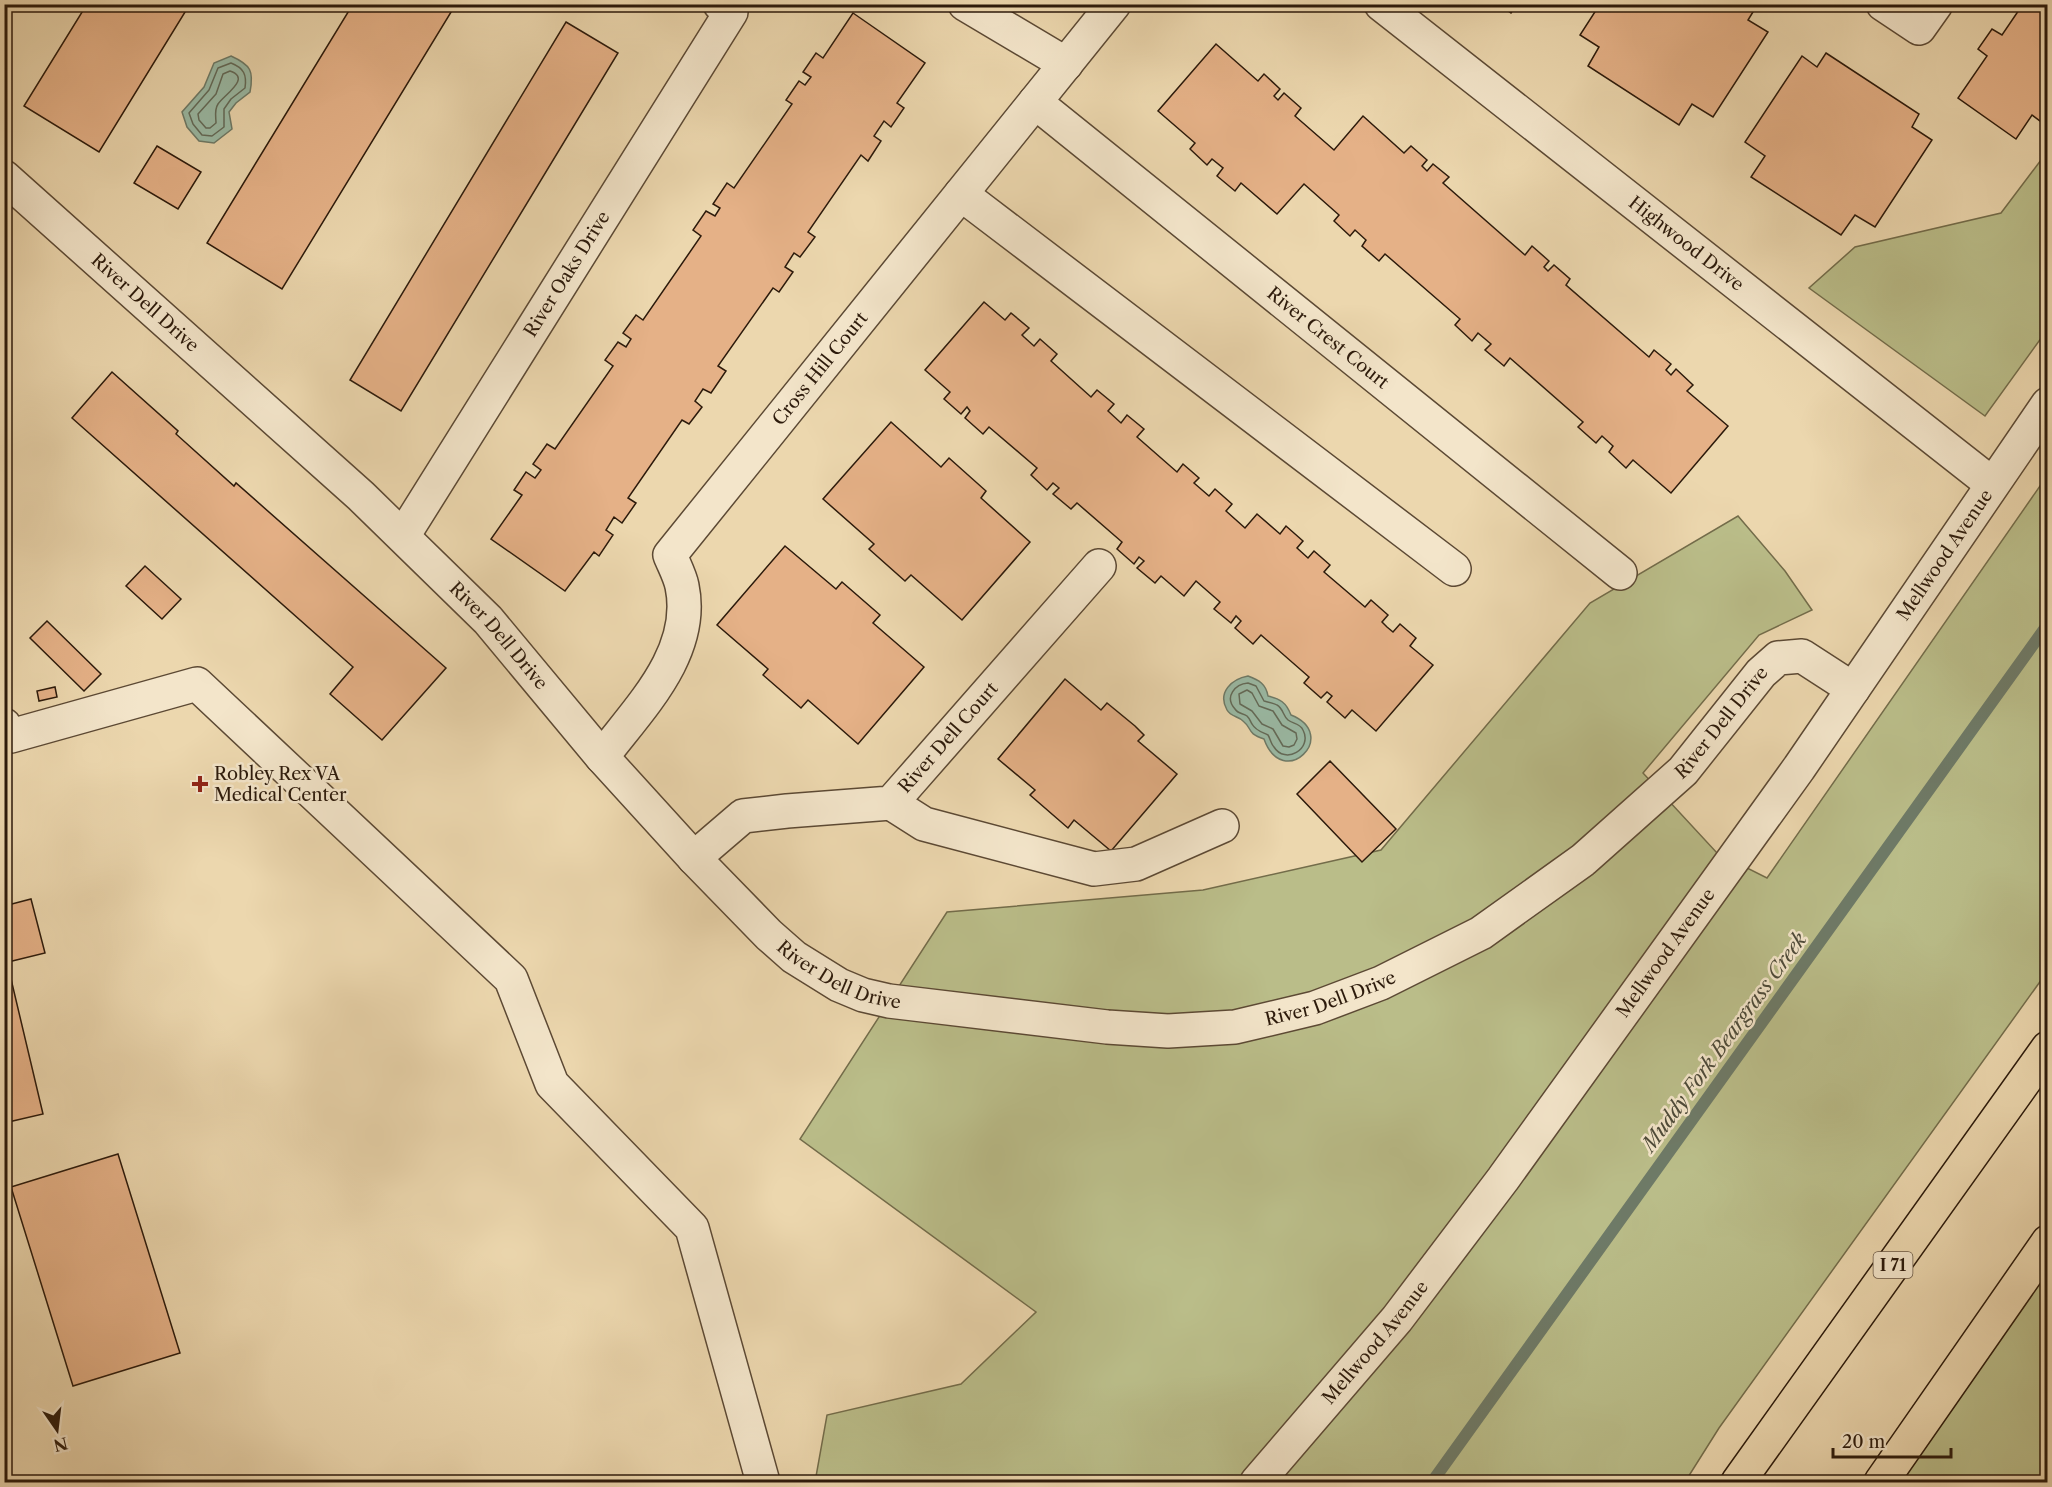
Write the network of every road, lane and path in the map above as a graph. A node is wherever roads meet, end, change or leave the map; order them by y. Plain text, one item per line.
1 (965, 4) edge
2 (1114, 4) edge
3 (1380, 4) edge
4 (1883, 4) edge
5 (1936, 4) edge
6 (725, 8) edge
7 (1066, 64) junction
8 (1035, 102) junction
9 (4, 177) edge
10 (961, 194) junction
11 (2048, 404) edge
12 (1992, 484) junction
13 (403, 536) junction
14 (1099, 566) dead end
15 (1454, 569) dead end
16 (1620, 573) dead end
17 (1853, 689) junction
18 (7, 733) edge
19 (602, 757) junction
20 (891, 803) junction
21 (1222, 826) dead end
22 (694, 858) junction
23 (2048, 1048) edge
24 (2048, 1242) edge
25 (763, 1482) edge
26 (1257, 1482) edge
27 (1738, 1482) edge
28 (1881, 1482) edge

1 - 7 street
2 - 7 street, Cross Hill Court
3 - 12 street, Highwood Drive
4 - 5 street
6 - 13 street, River Oaks Drive
7 - 8 street, Cross Hill Court
8 - 10 street, Cross Hill Court
8 - 16 street, River Crest Court
9 - 13 street, River Dell Drive
10 - 15 street
10 - 19 street, Cross Hill Court
11 - 12 street, Mellwood Avenue
12 - 17 street, Mellwood Avenue
13 - 19 street, River Dell Drive
14 - 20 street, River Dell Court
17 - 22 street, River Dell Drive
17 - 26 street, Mellwood Avenue
18 - 25 street
19 - 22 street, River Dell Drive
20 - 21 street
20 - 22 street, River Dell Court
23 - 27 highway, I 71
24 - 28 highway

